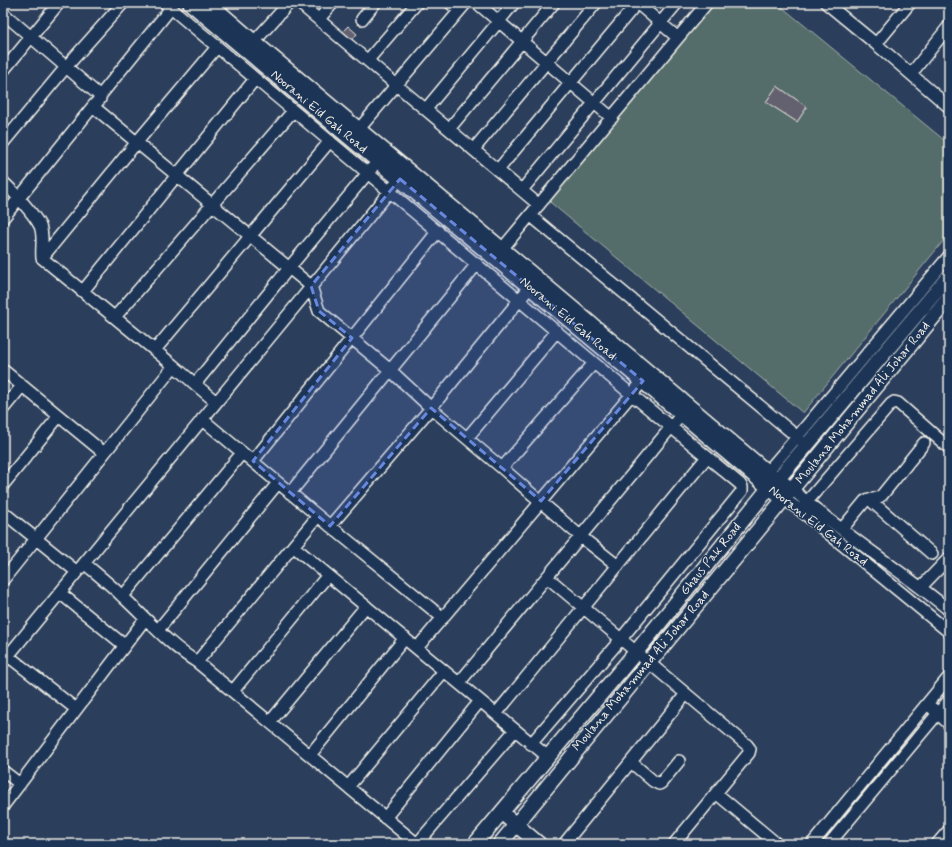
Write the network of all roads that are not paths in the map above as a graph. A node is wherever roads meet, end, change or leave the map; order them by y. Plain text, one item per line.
1 (59, 3) edge
2 (123, 3) edge
3 (190, 3) edge
4 (209, 3) edge
5 (289, 3) edge
6 (299, 3) edge
7 (333, 3) edge
8 (375, 3) edge
9 (416, 3) edge
10 (450, 3) edge
11 (477, 3) edge
12 (514, 3) edge
13 (554, 3) edge
14 (596, 3) edge
15 (637, 3) edge
16 (677, 3) edge
17 (707, 3) edge
18 (910, 3) edge
19 (830, 4) edge
20 (168, 6) edge
21 (463, 7) edge
22 (3, 13) edge
23 (319, 19) junction
24 (362, 19) dead end
25 (498, 21) junction
26 (660, 23) junction
27 (949, 26) edge
28 (31, 37) junction
29 (678, 38) junction
30 (254, 42) junction
31 (522, 42) junction
32 (876, 44) junction
33 (217, 47) junction
34 (368, 60) junction
35 (546, 62) junction
36 (66, 67) junction
37 (3, 71) edge
38 (911, 74) junction
39 (255, 79) junction
40 (571, 83) junction
41 (396, 84) junction
42 (97, 100) junction
43 (594, 103) junction
44 (949, 106) edge
45 (426, 109) junction
46 (293, 110) junction
47 (612, 118) junction
48 (359, 129) junction
49 (449, 129) junction
50 (330, 141) junction
51 (137, 142) junction
52 (3, 143) edge
53 (474, 150) junction
54 (378, 161) junction
55 (498, 170) junction
56 (368, 173) junction
57 (177, 175) junction
58 (400, 180) junction
59 (3, 182) edge
60 (522, 190) junction
61 (390, 191) junction
62 (19, 199) junction
63 (212, 204) junction
64 (539, 205) junction
65 (530, 215) junction
66 (3, 218) edge
67 (438, 231) junction
68 (250, 236) junction
69 (502, 248) junction
70 (949, 256) edge
71 (42, 258) junction
72 (477, 264) junction
73 (289, 268) junction
74 (949, 276) edge
75 (311, 286) junction
76 (530, 287) junction
77 (83, 291) junction
78 (949, 298) edge
79 (519, 300) junction
80 (115, 317) junction
81 (557, 331) junction
82 (352, 338) junction
83 (155, 350) junction
84 (594, 363) junction
85 (174, 366) junction
86 (3, 370) edge
87 (390, 370) junction
88 (643, 381) junction
89 (195, 384) junction
90 (22, 386) junction
91 (631, 394) junction
92 (216, 402) junction
93 (431, 408) junction
94 (3, 409) edge
95 (682, 414) junction
96 (59, 416) junction
97 (202, 419) junction
98 (671, 427) junction
99 (467, 438) junction
100 (802, 441) junction
101 (924, 443) dead end
102 (949, 448) edge
103 (104, 453) junction
104 (242, 453) junction
105 (707, 457) junction
106 (253, 461) junction
107 (502, 468) junction
108 (771, 480) junction
109 (278, 483) junction
110 (3, 485) edge
111 (290, 493) junction
112 (788, 494) junction
113 (868, 500) junction
114 (541, 501) junction
115 (803, 506) junction
116 (3, 512) edge
117 (318, 516) junction
118 (330, 526) junction
119 (842, 529) junction
120 (580, 536) junction
121 (35, 539) junction
122 (293, 546) junction
123 (932, 554) dead end
124 (949, 558) edge
125 (84, 563) junction
126 (618, 566) junction
127 (77, 572) junction
128 (328, 575) junction
129 (547, 577) junction
130 (3, 580) edge
131 (921, 587) junction
132 (60, 593) junction
133 (123, 596) junction
134 (366, 606) junction
135 (583, 608) junction
136 (949, 610) edge
137 (443, 618) junction
138 (145, 619) junction
139 (158, 630) junction
140 (949, 632) edge
141 (405, 638) junction
142 (620, 639) junction
143 (124, 645) junction
144 (416, 648) junction
145 (636, 652) junction
146 (5, 657) edge
147 (197, 662) junction
148 (649, 662) junction
149 (444, 671) junction
150 (949, 677) edge
151 (459, 683) junction
152 (233, 691) junction
153 (686, 694) junction
154 (949, 700) edge
155 (480, 701) junction
156 (927, 704) junction
157 (76, 709) junction
158 (496, 714) junction
159 (937, 714) junction
160 (270, 722) junction
161 (949, 724) edge
162 (515, 730) junction
163 (531, 744) junction
164 (310, 755) junction
165 (548, 757) junction
166 (679, 761) dead end
167 (631, 762) junction
168 (3, 771) edge
169 (20, 784) junction
170 (348, 787) junction
171 (716, 793) junction
172 (3, 806) edge
173 (501, 813) junction
174 (385, 818) junction
175 (515, 824) junction
176 (487, 830) junction
177 (949, 830) edge
178 (502, 843) edge
179 (417, 844) edge
180 (476, 844) edge
181 (539, 844) edge
182 (564, 844) edge
183 (674, 844) edge
184 (777, 844) edge
185 (812, 844) edge
186 (829, 844) edge
187 (937, 844) edge

1 - 28 street
2 - 36 street
3 - 54 main road, Noorani Eid Gah Road
4 - 30 main road, Noorani Eid Gah Road
5 - 30 street
6 - 23 street
7 - 23 street
8 - 24 street
9 - 34 street
10 - 21 street
11 - 25 street
12 - 25 street
13 - 31 street
14 - 35 street
15 - 26 street
15 - 40 street
16 - 26 street
17 - 29 street
18 - 32 street
19 - 32 street
20 - 33 street
20 - 42 street
21 - 41 street
22 - 28 street
23 - 34 street
25 - 31 street
25 - 45 street
26 - 29 street
26 - 43 street
27 - 38 street
28 - 36 street
28 - 37 street
29 - 47 street
30 - 48 main road, Noorani Eid Gah Road
31 - 35 street
31 - 49 street
32 - 38 street
33 - 39 street
33 - 51 street
34 - 41 street
35 - 40 street
35 - 53 street
36 - 42 street
36 - 52 street
38 - 44 street
39 - 46 street
39 - 57 street
40 - 43 street
40 - 55 street
41 - 45 street
41 - 48 street
42 - 51 street
42 - 62 street
43 - 47 street
43 - 60 street
45 - 49 street
46 - 50 street
46 - 63 street
47 - 64 street
48 - 69 main road, Noorani Eid Gah Road
49 - 53 street
50 - 56 street
50 - 68 street
51 - 57 street
51 - 71 street
53 - 55 street
54 - 56 street
54 - 58 main road, Noorani Eid Gah Road
55 - 60 street
56 - 61 street
56 - 73 street
57 - 63 street
57 - 77 street
58 - 61 street
58 - 76 main road, Noorani Eid Gah Road
59 - 62 street
60 - 64 street
61 - 67 street
61 - 75 street
62 - 66 street
62 - 71 street
63 - 68 street
63 - 80 street
64 - 65 street
65 - 69 street
65 - 100 street
67 - 72 street
67 - 82 street
68 - 73 street
68 - 83 street
69 - 108 main road, Noorani Eid Gah Road
70 - 100 street
71 - 77 street
72 - 79 street
72 - 87 street
73 - 75 street
73 - 89 street
74 - 100 main road, Ghaus Pak Road
75 - 82 street
75 - 92 street
76 - 79 street
76 - 88 main road, Noorani Eid Gah Road
77 - 80 street
78 - 112 main road, Moulana Mohammad Ali Johar Road
79 - 81 street
79 - 93 street
80 - 83 street
81 - 84 street
81 - 99 street
82 - 87 street
82 - 106 street
83 - 85 street
84 - 91 street
84 - 107 street
85 - 89 street
85 - 103 street
86 - 90 street
87 - 93 street
87 - 111 street
88 - 91 street
88 - 95 main road, Noorani Eid Gah Road
89 - 92 street
90 - 94 street
90 - 96 street
91 - 98 street
91 - 114 street
92 - 97 street
93 - 99 street
93 - 118 street
95 - 98 street
95 - 108 main road, Noorani Eid Gah Road
96 - 103 street
96 - 110 street
97 - 104 street
97 - 125 street
98 - 105 street
98 - 120 street
99 - 107 street
100 - 108 main road, Ghaus Pak Road
101 - 113 street
102 - 115 street
103 - 121 street
104 - 106 street
104 - 133 street
105 - 126 street
105 - 142 street
106 - 109 street
107 - 114 street
108 - 112 main road, Noorani Eid Gah Road
108 - 145 main road, Ghaus Pak Road
109 - 111 street
109 - 139 street
111 - 117 street
112 - 115 street, Noorani Eid Gah Road
112 - 148 main road, Moulana Mohammad Ali Johar Road
113 - 119 street
113 - 123 street
114 - 120 street
114 - 137 street
115 - 119 street, Noorani Eid Gah Road
115 - 140 street, Noorani Eid Gah Road
116 - 121 street
117 - 118 street
117 - 122 street
118 - 137 street
119 - 131 street, Noorani Eid Gah Road
120 - 126 street
120 - 129 street
121 - 127 street
121 - 130 street
122 - 128 street
122 - 147 street
124 - 131 street
125 - 127 street
125 - 133 street
126 - 135 street
127 - 132 street
128 - 134 street
128 - 152 street
129 - 135 street
129 - 151 street
131 - 136 street, Noorani Eid Gah Road
132 - 143 street
132 - 146 street
133 - 138 street
134 - 141 street
134 - 160 street
135 - 142 street
135 - 158 street
137 - 144 street
138 - 139 street
138 - 143 street
139 - 147 street
141 - 144 street
141 - 164 street
142 - 145 street
142 - 163 street
143 - 157 street
144 - 149 street
145 - 148 street
145 - 165 main road, Ghaus Pak Road
146 - 157 street
147 - 152 street
148 - 153 street
148 - 175 main road, Moulana Mohammad Ali Johar Road
149 - 151 street
149 - 170 street
150 - 156 street
151 - 155 street
152 - 160 street
153 - 167 street
153 - 171 street
154 - 159 street
155 - 158 street
155 - 174 street
156 - 159 street
156 - 185 street
157 - 169 street
158 - 162 street
159 - 161 street
159 - 186 street
160 - 164 street
162 - 163 street
162 - 179 street
163 - 165 street
164 - 170 street
165 - 173 main road, Ghaus Pak Road
166 - 167 street
167 - 182 street
168 - 169 street
169 - 172 street
170 - 174 street
171 - 183 street
171 - 184 street
173 - 175 main road
173 - 176 main road, Ghaus Pak Road
174 - 179 street
175 - 178 main road, Moulana Mohammad Ali Johar Road
175 - 181 main road
176 - 178 main road
176 - 180 main road, Ghaus Pak Road
177 - 187 street

